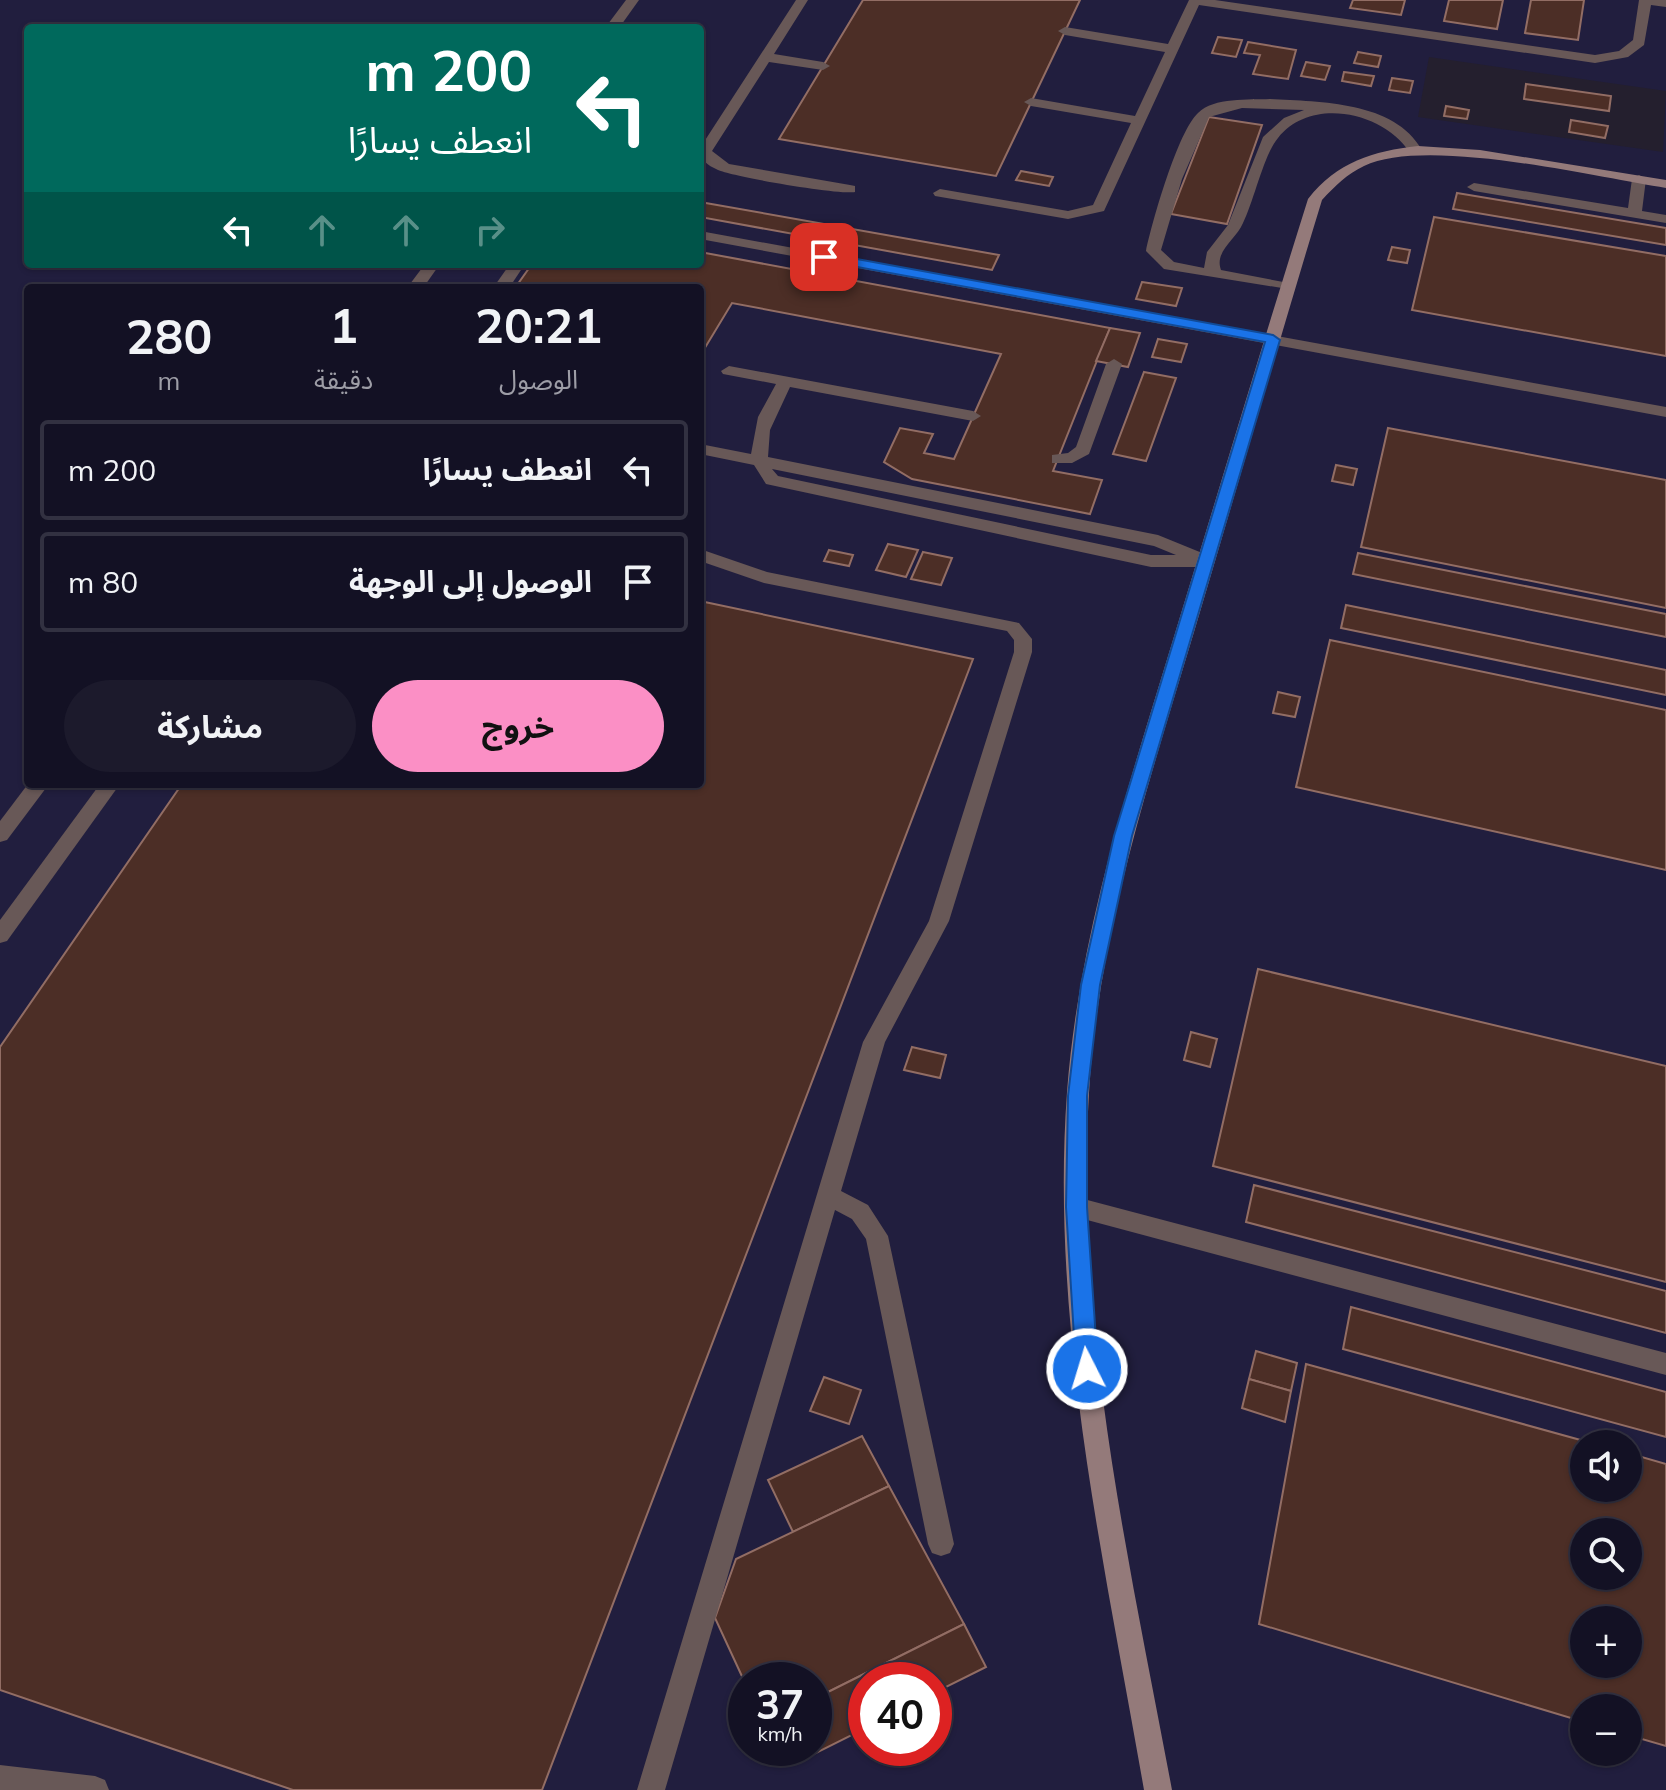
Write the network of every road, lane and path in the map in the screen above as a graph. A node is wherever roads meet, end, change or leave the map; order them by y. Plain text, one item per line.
1 (633, 0) edge
2 (802, 0) edge
3 (1195, 0) edge
4 (1645, 0) edge
5 (1666, 3) edge
6 (615, 24) edge
7 (1065, 31) dead end
8 (1173, 49) junction
9 (765, 57) junction
10 (823, 66) dead end
11 (1031, 102) dead end
12 (1318, 109) junction
13 (1141, 121) junction
14 (1415, 150) junction
15 (1639, 179) junction
16 (1666, 184) edge
17 (1474, 187) dead end
18 (850, 189) dead end
19 (940, 193) dead end
20 (1634, 214) junction
21 (1666, 219) edge
22 (704, 236) edge
23 (1215, 275) junction
24 (1289, 287) junction
25 (1132, 314) junction
26 (1126, 331) dead end
27 (1273, 340) junction
28 (1114, 364) dead end
29 (729, 371) dead end
30 (786, 381) junction
31 (1666, 412) edge
32 (973, 416) dead end
33 (704, 450) edge
34 (1058, 459) dead end
35 (760, 462) junction
36 (704, 556) edge
37 (1206, 561) junction
38 (36, 788) edge
39 (107, 788) edge
40 (0, 835) edge
41 (0, 935) edge
42 (829, 1196) junction
43 (1076, 1207) junction
44 (1666, 1364) edge
45 (941, 1544) dead end
46 (0, 1779) edge
47 (95, 1790) edge
48 (651, 1790) edge
49 (1158, 1790) edge

1 - 6 lane
2 - 9 lane
3 - 4 lane
3 - 8 lane
4 - 5 lane
7 - 8 lane
8 - 13 lane
9 - 10 lane
9 - 18 lane
11 - 13 lane
12 - 14 lane
12 - 23 lane
12 - 23 lane
13 - 19 lane
14 - 15 street
14 - 24 street
15 - 16 street
15 - 20 lane
17 - 20 lane
20 - 21 lane
22 - 25 lane
23 - 24 lane
24 - 27 street
25 - 26 lane
25 - 27 lane
27 - 31 lane
27 - 37 street
28 - 34 lane
29 - 30 lane
30 - 32 lane
30 - 35 lane
33 - 35 lane
35 - 37 lane
36 - 42 lane
37 - 43 street
38 - 40 lane
39 - 41 lane
42 - 45 lane
42 - 48 lane
43 - 44 lane
43 - 49 street
46 - 47 lane

